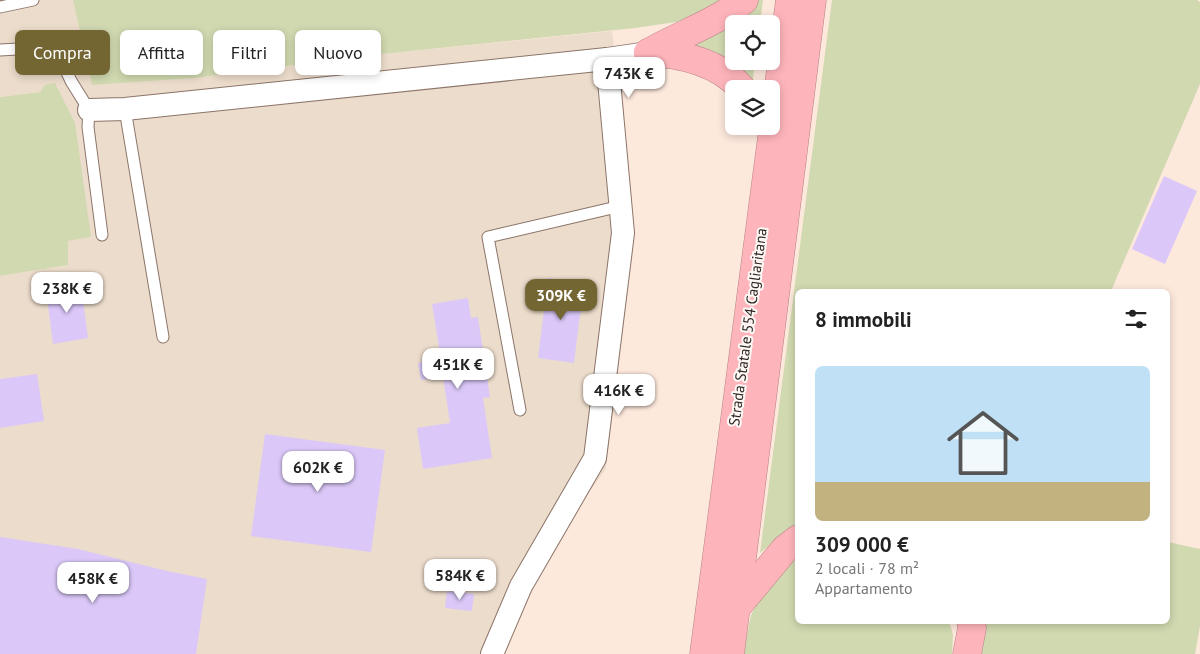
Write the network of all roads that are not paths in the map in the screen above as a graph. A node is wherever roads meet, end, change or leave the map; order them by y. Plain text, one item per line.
1 (33, 0) edge
2 (744, 0) edge
3 (790, 0) edge
4 (812, 0) edge
5 (0, 7) edge
6 (0, 50) edge
7 (648, 53) junction
8 (607, 59) junction
9 (732, 80) edge
10 (124, 109) junction
11 (89, 110) junction
12 (757, 135) edge
13 (768, 178) junction
14 (621, 206) junction
15 (102, 236) dead end
16 (163, 337) dead end
17 (520, 410) dead end
18 (795, 541) edge
19 (735, 609) junction
20 (971, 624) edge
21 (492, 654) edge
22 (704, 654) edge
23 (730, 654) edge
24 (968, 654) edge

1 - 5 lane
2 - 7 highway
3 - 13 highway, Strada Statale 554 Cagliaritana
4 - 19 highway, Strada Statale 554 Cagliaritana
6 - 11 lane
7 - 8 street
7 - 9 highway
8 - 10 street
8 - 14 street
10 - 11 street
10 - 16 lane
11 - 15 lane
12 - 13 highway
13 - 22 highway, Strada Statale 554 Cagliaritana
14 - 17 lane
14 - 21 street
18 - 19 highway
19 - 23 highway, Strada Statale 554 Cagliaritana
20 - 24 highway

